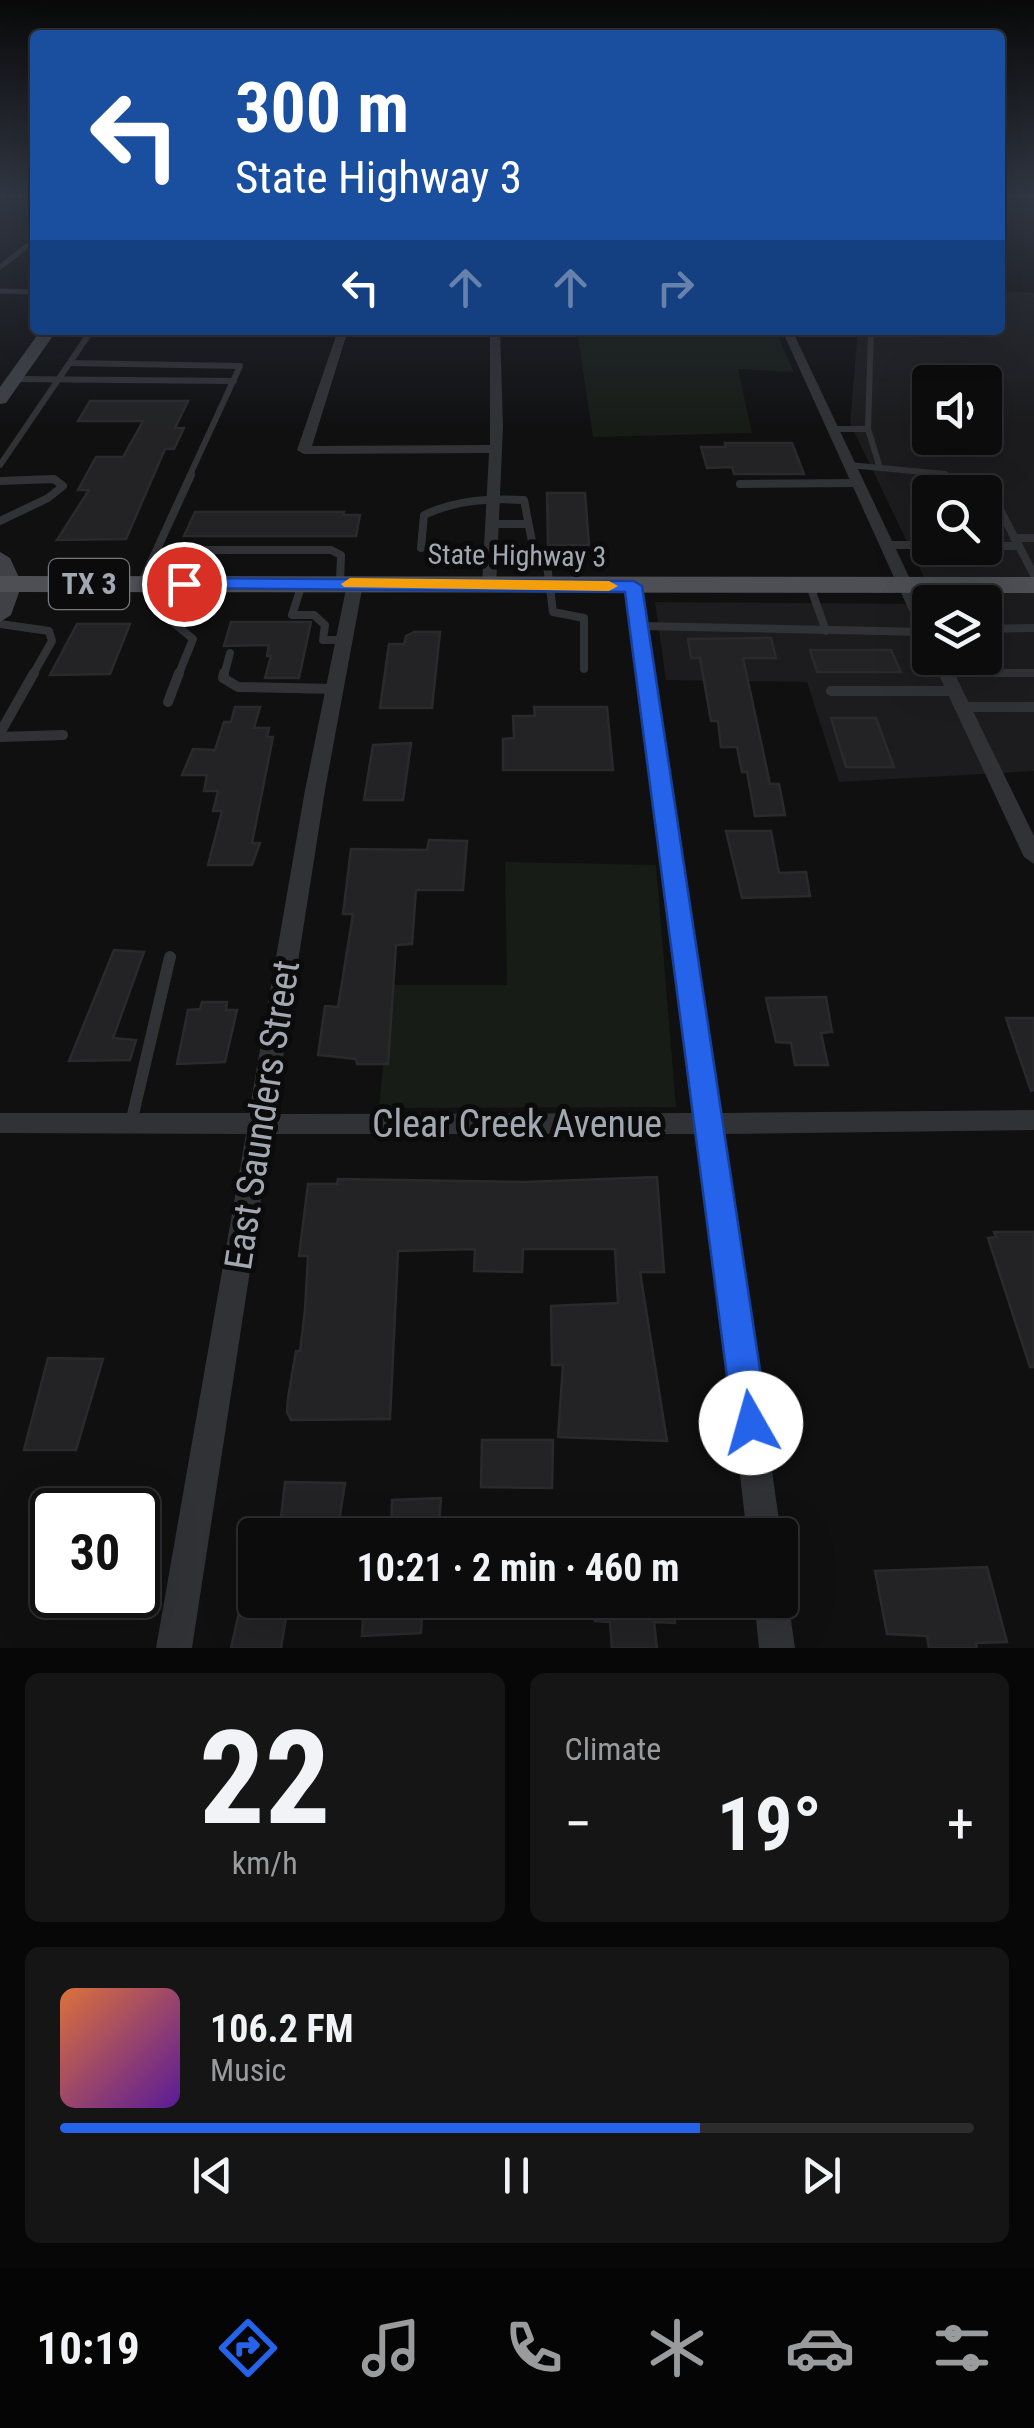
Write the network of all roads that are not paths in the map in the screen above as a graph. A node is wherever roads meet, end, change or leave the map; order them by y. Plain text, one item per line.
1 (0, 292) edge
2 (30, 292) edge
3 (46, 335) edge
4 (89, 335) edge
5 (340, 335) edge
6 (495, 335) edge
7 (789, 335) edge
8 (871, 335) edge
9 (70, 364) junction
10 (14, 379) junction
11 (59, 380) junction
12 (234, 381) junction
13 (0, 399) edge
14 (832, 429) junction
15 (868, 429) junction
16 (494, 449) junction
17 (0, 465) edge
18 (849, 466) junction
19 (880, 468) junction
20 (945, 474) dead end
21 (0, 481) edge
22 (857, 483) junction
23 (740, 484) dead end
24 (491, 499) junction
25 (0, 511) edge
26 (1002, 513) edge
27 (10, 516) junction
28 (0, 521) edge
29 (491, 524) junction
30 (527, 524) junction
31 (1034, 538) edge
32 (886, 545) junction
33 (912, 546) edge
34 (1002, 546) edge
35 (1019, 546) junction
36 (422, 548) dead end
37 (1034, 554) edge
38 (0, 558) edge
39 (1034, 575) edge
40 (6, 584) edge
41 (141, 584) junction
42 (189, 584) junction
43 (302, 584) junction
44 (347, 584) junction
45 (490, 585) junction
46 (549, 585) junction
47 (1034, 585) edge
48 (634, 586) junction
49 (810, 586) junction
50 (905, 586) junction
51 (912, 586) edge
52 (1002, 593) edge
53 (912, 601) edge
54 (0, 615) edge
55 (1002, 623) edge
56 (0, 624) edge
57 (639, 626) junction
58 (1002, 628) edge
59 (1006, 628) junction
60 (1034, 628) edge
61 (826, 631) junction
62 (912, 634) edge
63 (344, 640) junction
64 (230, 653) dead end
65 (584, 670) dead end
66 (1002, 673) edge
67 (1034, 673) edge
68 (985, 675) edge
69 (951, 682) edge
70 (335, 689) junction
71 (832, 691) dead end
72 (168, 702) dead end
73 (1034, 707) edge
74 (0, 735) edge
75 (63, 736) dead end
76 (1034, 857) edge
77 (170, 956) dead end
78 (1034, 1120) edge
79 (0, 1123) edge
80 (132, 1123) junction
81 (260, 1123) junction
82 (711, 1123) junction
83 (762, 1518) edge
84 (773, 1618) edge
85 (174, 1648) edge
86 (777, 1648) edge

1 - 2 lane
3 - 10 street
4 - 9 lane
5 - 16 street
6 - 16 street
7 - 14 street
8 - 15 lane
9 - 11 lane
9 - 12 lane
10 - 11 lane
10 - 13 street
11 - 12 lane
11 - 17 lane
12 - 41 lane
14 - 15 lane
14 - 18 street
15 - 19 lane
16 - 24 street
18 - 19 lane
18 - 22 street
19 - 20 lane
21 - 27 lane
22 - 23 lane
22 - 32 street
24 - 29 street
24 - 30 lane
24 - 36 lane
25 - 27 lane
26 - 35 lane
27 - 28 lane
29 - 30 lane
29 - 45 street
30 - 46 lane
31 - 35 lane
32 - 33 lane
32 - 50 street
34 - 35 lane
35 - 37 lane
35 - 39 lane
38 - 40 street
40 - 41 main road, State Highway 3 / TX 3
40 - 54 street
41 - 42 main road, State Highway 3 / TX 3
42 - 43 main road, State Highway 3 / TX 3
42 - 44 lane
42 - 72 lane
43 - 44 main road, State Highway 3 / TX 3
43 - 63 lane
44 - 45 main road, State Highway 3 / TX 3
44 - 63 street, East Saunders Street
45 - 46 main road, State Highway 3 / TX 3
46 - 48 main road, State Highway 3 / TX 3
46 - 65 lane
47 - 52 main road, State Highway 3 / TX 3
48 - 49 main road, State Highway 3 / TX 3
48 - 57 street
49 - 50 main road, State Highway 3 / TX 3
49 - 61 lane
50 - 51 main road, State Highway 3 / TX 3
50 - 53 street
55 - 59 lane
56 - 74 lane
57 - 61 lane
57 - 82 street
58 - 59 lane
59 - 60 lane
61 - 62 lane
63 - 70 street, East Saunders Street
64 - 70 lane
66 - 67 lane
68 - 69 lane
69 - 71 lane
69 - 73 lane
69 - 76 street
70 - 81 street, East Saunders Street
74 - 75 lane
77 - 80 lane
78 - 82 street, Clear Creek Avenue
79 - 80 street, Clear Creek Avenue
80 - 81 street, Clear Creek Avenue
81 - 82 street, Clear Creek Avenue
81 - 85 street, East Saunders Street
82 - 83 street
84 - 86 street

